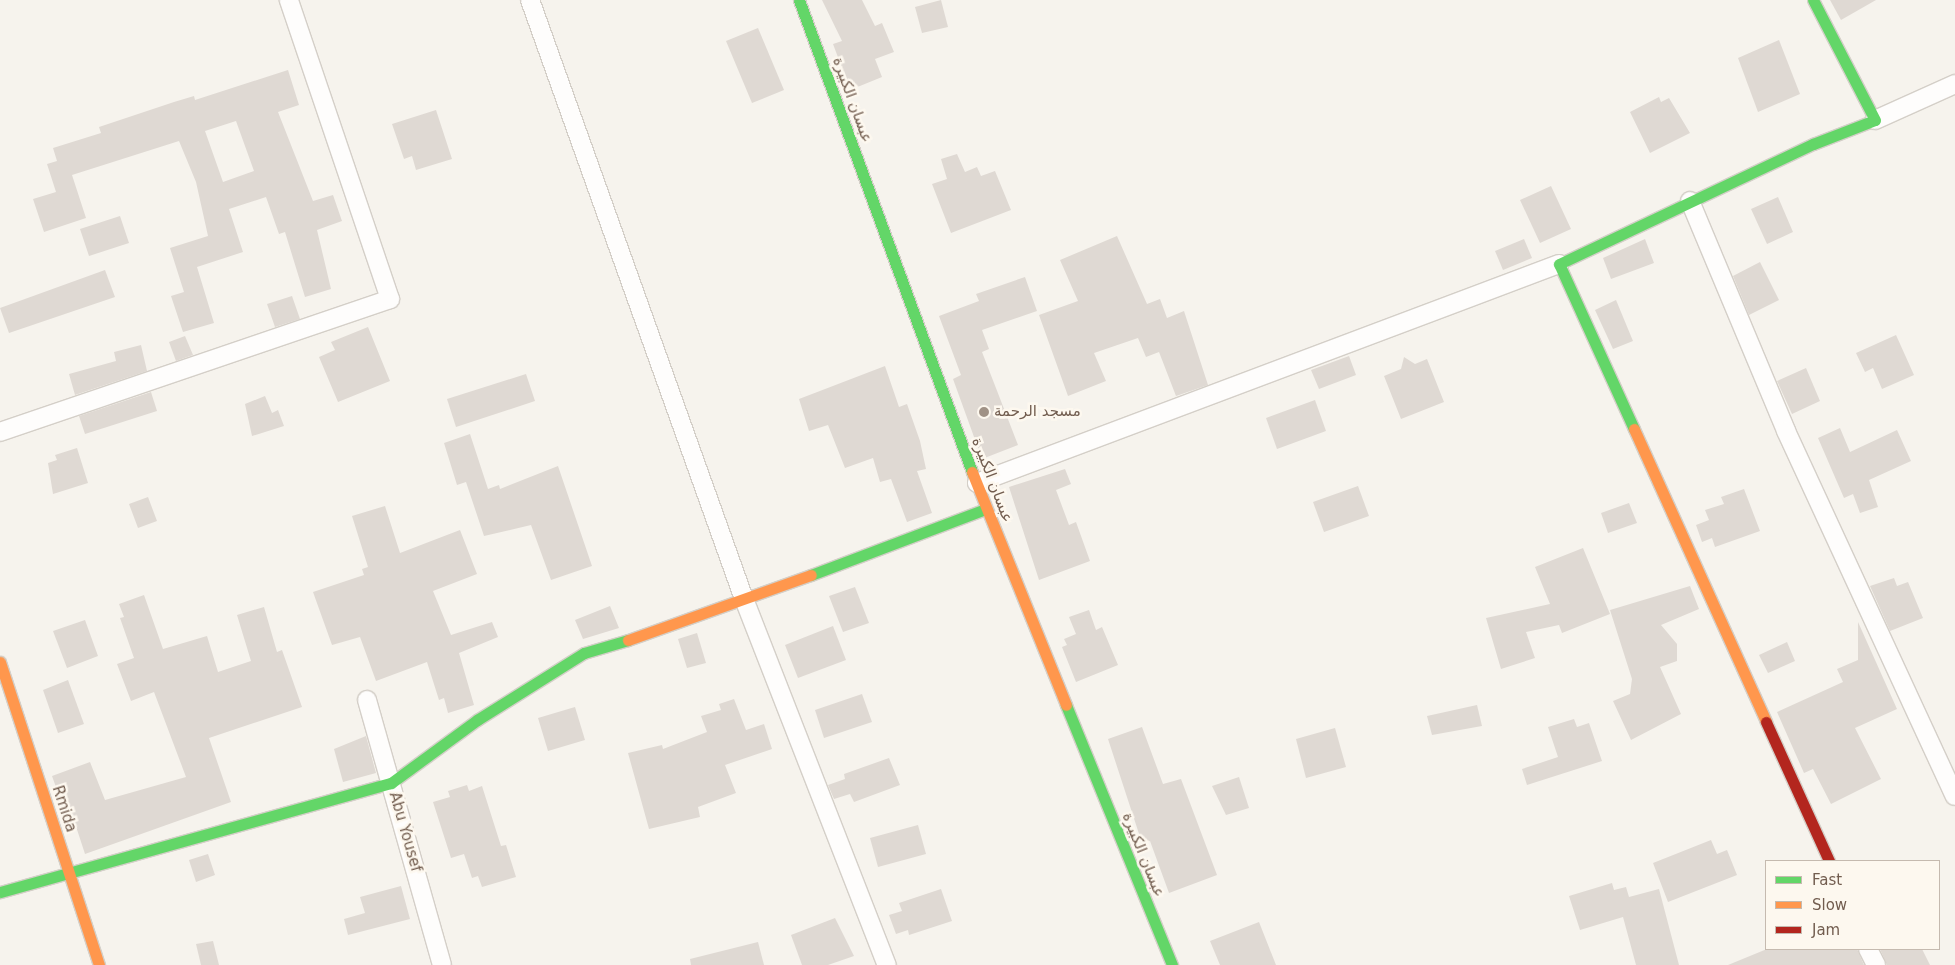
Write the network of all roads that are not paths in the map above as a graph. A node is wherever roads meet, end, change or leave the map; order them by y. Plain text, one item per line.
1 (289, 0) edge
2 (530, 0) edge
3 (799, 0) edge
4 (1813, 0) edge
5 (1955, 84) edge
6 (1875, 120) junction
7 (1690, 201) junction
8 (1558, 264) junction
9 (0, 432) edge
10 (977, 483) junction
11 (986, 509) junction
12 (744, 598) junction
13 (0, 662) edge
14 (366, 700) dead end
15 (391, 783) junction
16 (1955, 796) edge
17 (1829, 860) edge
18 (70, 872) junction
19 (0, 892) edge
20 (1868, 950) edge
21 (99, 965) edge
22 (442, 965) edge
23 (887, 965) edge
24 (1172, 965) edge
25 (1876, 965) edge

1 - 9 street
2 - 12 street
3 - 10 street, عبسان الكبيرة
4 - 6 street
5 - 6 street
6 - 7 street
7 - 8 street
7 - 16 street
8 - 10 street
8 - 17 street
10 - 11 street, عبسان الكبيرة
11 - 12 street
11 - 24 street, عبسان الكبيرة
12 - 15 street
12 - 23 street
13 - 18 street, Rmida
14 - 15 street, Abu Yousef
15 - 18 street
15 - 22 street, Abu Yousef
18 - 19 street
18 - 21 street, Rmida
20 - 25 street

